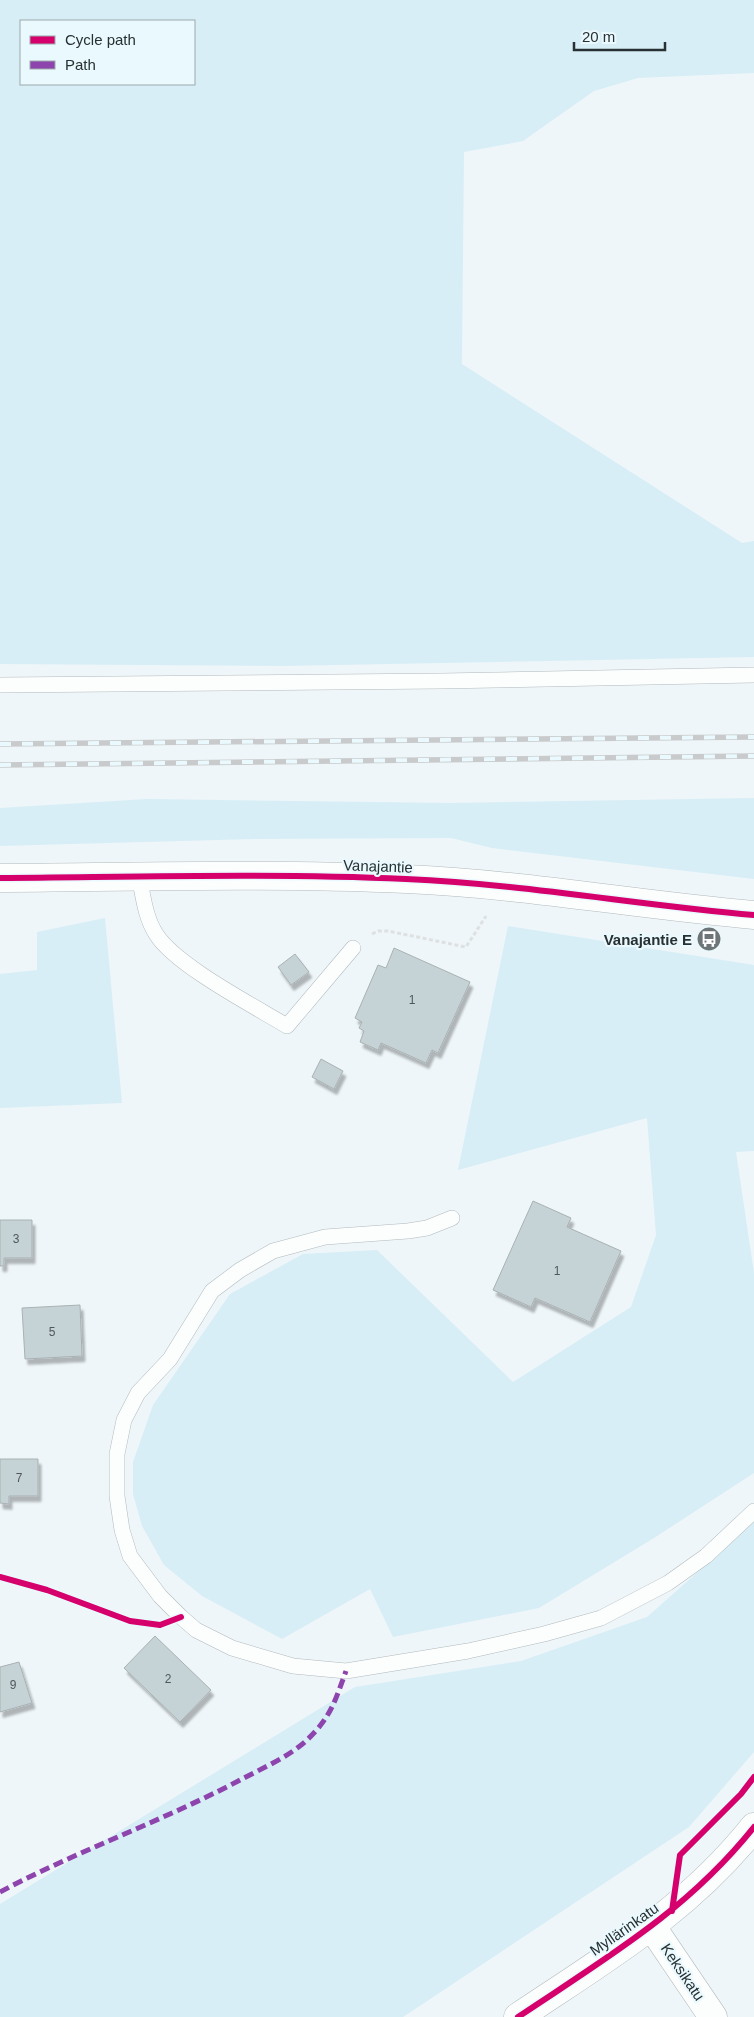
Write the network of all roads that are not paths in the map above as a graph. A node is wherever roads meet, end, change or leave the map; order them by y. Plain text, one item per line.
1 (754, 675) edge
2 (0, 684) edge
3 (139, 876) junction
4 (0, 878) edge
5 (754, 915) edge
6 (353, 948) road end
7 (452, 1218) dead end
8 (754, 1511) edge
9 (754, 1827) edge
10 (652, 1927) junction
11 (518, 2017) edge
12 (713, 2017) edge

1 - 2 lane
3 - 4 street, Vanajantie
3 - 5 street, Vanajantie
3 - 6 lane
7 - 8 lane
9 - 10 street, Myllärinkatu
10 - 11 street, Myllärinkatu
10 - 12 street, Keksikatu

